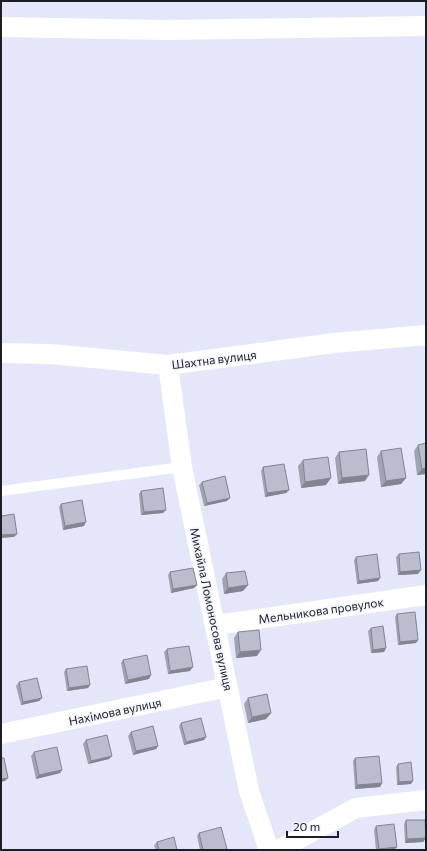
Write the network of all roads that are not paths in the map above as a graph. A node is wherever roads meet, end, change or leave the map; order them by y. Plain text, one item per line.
1 (426, 26) edge
2 (1, 27) edge
3 (426, 335) edge
4 (1, 353) edge
5 (168, 365) junction
6 (182, 467) junction
7 (1, 491) edge
8 (426, 594) edge
9 (216, 625) junction
10 (228, 687) junction
11 (1, 734) edge
12 (426, 800) edge
13 (269, 850) edge
14 (278, 850) edge

1 - 2 street
3 - 5 street, Шахтна вулиця
4 - 5 street, Шахтна вулиця
5 - 6 street, Михайла Ломоносова вулиця
6 - 7 lane
6 - 9 street, Михайла Ломоносова вулиця
8 - 9 street, Мельникова провулок
9 - 10 street, Михайла Ломоносова вулиця
10 - 11 street, Нахімова вулиця
10 - 13 street, Михайла Ломоносова вулиця
12 - 14 street

